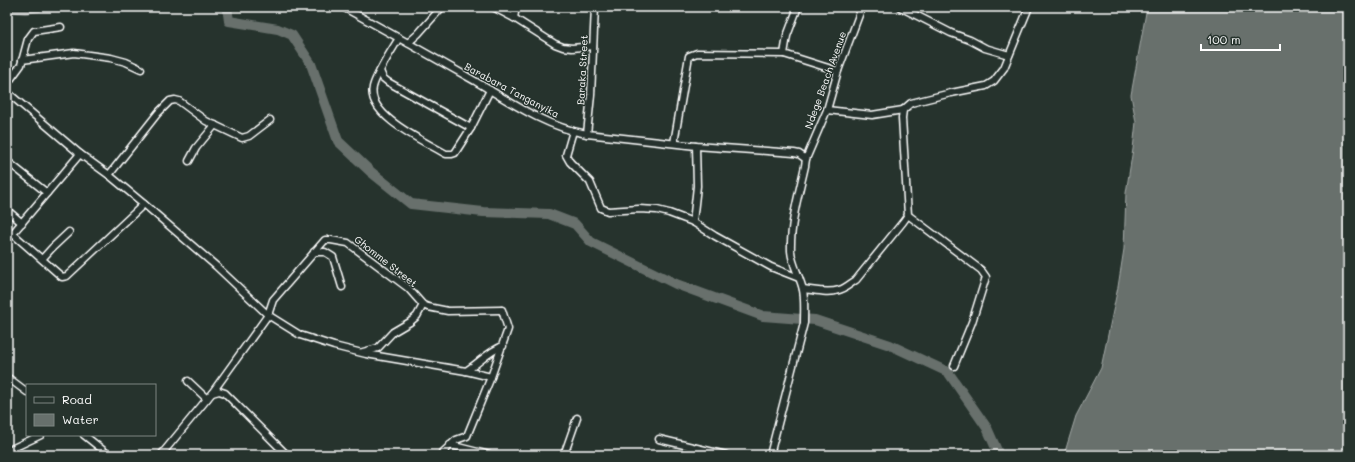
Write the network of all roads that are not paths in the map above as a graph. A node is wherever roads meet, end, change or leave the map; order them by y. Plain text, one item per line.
1 (343, 7) edge
2 (442, 7) edge
3 (493, 7) edge
4 (516, 7) edge
5 (595, 7) edge
6 (798, 7) edge
7 (862, 7) edge
8 (900, 7) edge
9 (1029, 7) edge
10 (514, 18) junction
11 (61, 26) dead end
12 (399, 38) junction
13 (408, 43) junction
14 (593, 46) junction
15 (784, 54) junction
16 (1009, 55) junction
17 (22, 60) junction
18 (141, 69) dead end
19 (380, 71) junction
20 (838, 71) junction
21 (7, 84) edge
22 (490, 90) junction
23 (7, 92) edge
24 (827, 110) junction
25 (903, 110) junction
26 (270, 120) dead end
27 (216, 125) junction
28 (471, 128) junction
29 (573, 131) junction
30 (587, 134) junction
31 (674, 143) junction
32 (696, 146) junction
33 (80, 154) junction
34 (806, 159) junction
35 (7, 161) edge
36 (189, 161) dead end
37 (109, 174) junction
38 (48, 194) junction
39 (144, 204) junction
40 (7, 210) edge
41 (908, 215) junction
42 (693, 222) junction
43 (22, 223) junction
44 (69, 232) dead end
45 (13, 234) junction
46 (7, 240) edge
47 (314, 252) junction
48 (42, 259) junction
49 (799, 278) junction
50 (342, 287) dead end
51 (803, 289) junction
52 (423, 305) junction
53 (268, 315) junction
54 (503, 346) junction
55 (361, 353) junction
56 (954, 366) dead end
57 (466, 371) junction
58 (7, 377) edge
59 (491, 377) junction
60 (188, 381) dead end
61 (26, 391) edge
62 (212, 393) junction
63 (207, 398) junction
64 (577, 418) dead end
65 (39, 436) edge
66 (85, 436) edge
67 (659, 439) dead end
68 (450, 445) junction
69 (7, 451) edge
70 (109, 455) edge
71 (161, 455) edge
72 (287, 455) edge
73 (440, 455) edge
74 (490, 455) edge
75 (564, 455) edge
76 (726, 455) edge
77 (770, 455) edge

1 - 12 street, Barabara Tanganyika
2 - 13 street
3 - 10 street
4 - 10 street
5 - 14 street, Baraka Street
6 - 15 street
7 - 20 street, Ndege Beach Avenue
8 - 16 street
9 - 16 street
10 - 14 street
11 - 17 street
12 - 13 street, Barabara Tanganyika
12 - 19 street
13 - 22 street, Barabara Tanganyika
14 - 30 street, Baraka Street
15 - 20 street
15 - 31 street
16 - 25 street
17 - 18 street
17 - 21 street
19 - 28 street
19 - 28 street
20 - 24 street, Ndege Beach Avenue
22 - 28 street
22 - 29 street, Barabara Tanganyika
23 - 33 street
24 - 25 street
24 - 34 street, Ndege Beach Avenue
25 - 41 street
26 - 27 street
27 - 36 street
27 - 37 street
29 - 30 street, Barabara Tanganyika
29 - 42 street
30 - 31 street, Barabara Tanganyika
31 - 32 street, Barabara Tanganyika
32 - 34 street, Barabara Tanganyika
32 - 42 street
33 - 37 street
33 - 38 street
34 - 49 street, Ndege Beach Avenue
35 - 38 street
37 - 39 street
38 - 43 street
39 - 48 street
39 - 53 street
40 - 43 street
41 - 51 street
41 - 56 street
42 - 49 street
43 - 45 street
44 - 48 street
45 - 46 street
45 - 48 street
47 - 50 street
47 - 52 street, Ghomme Street
47 - 53 street, Ghomme Street
49 - 51 street, Ndege Beach Avenue
51 - 77 street, Ndege Beach Avenue
52 - 54 street
52 - 55 street
53 - 55 street
53 - 62 street, Ghomme Street
54 - 57 street
54 - 59 street
55 - 57 street
57 - 59 street
58 - 61 street
59 - 68 street
60 - 63 street
62 - 63 street, Ghomme Street
62 - 72 street
63 - 71 street, Ghomme Street
64 - 75 street
65 - 69 street
66 - 70 street
67 - 76 street
68 - 73 street
68 - 74 street

